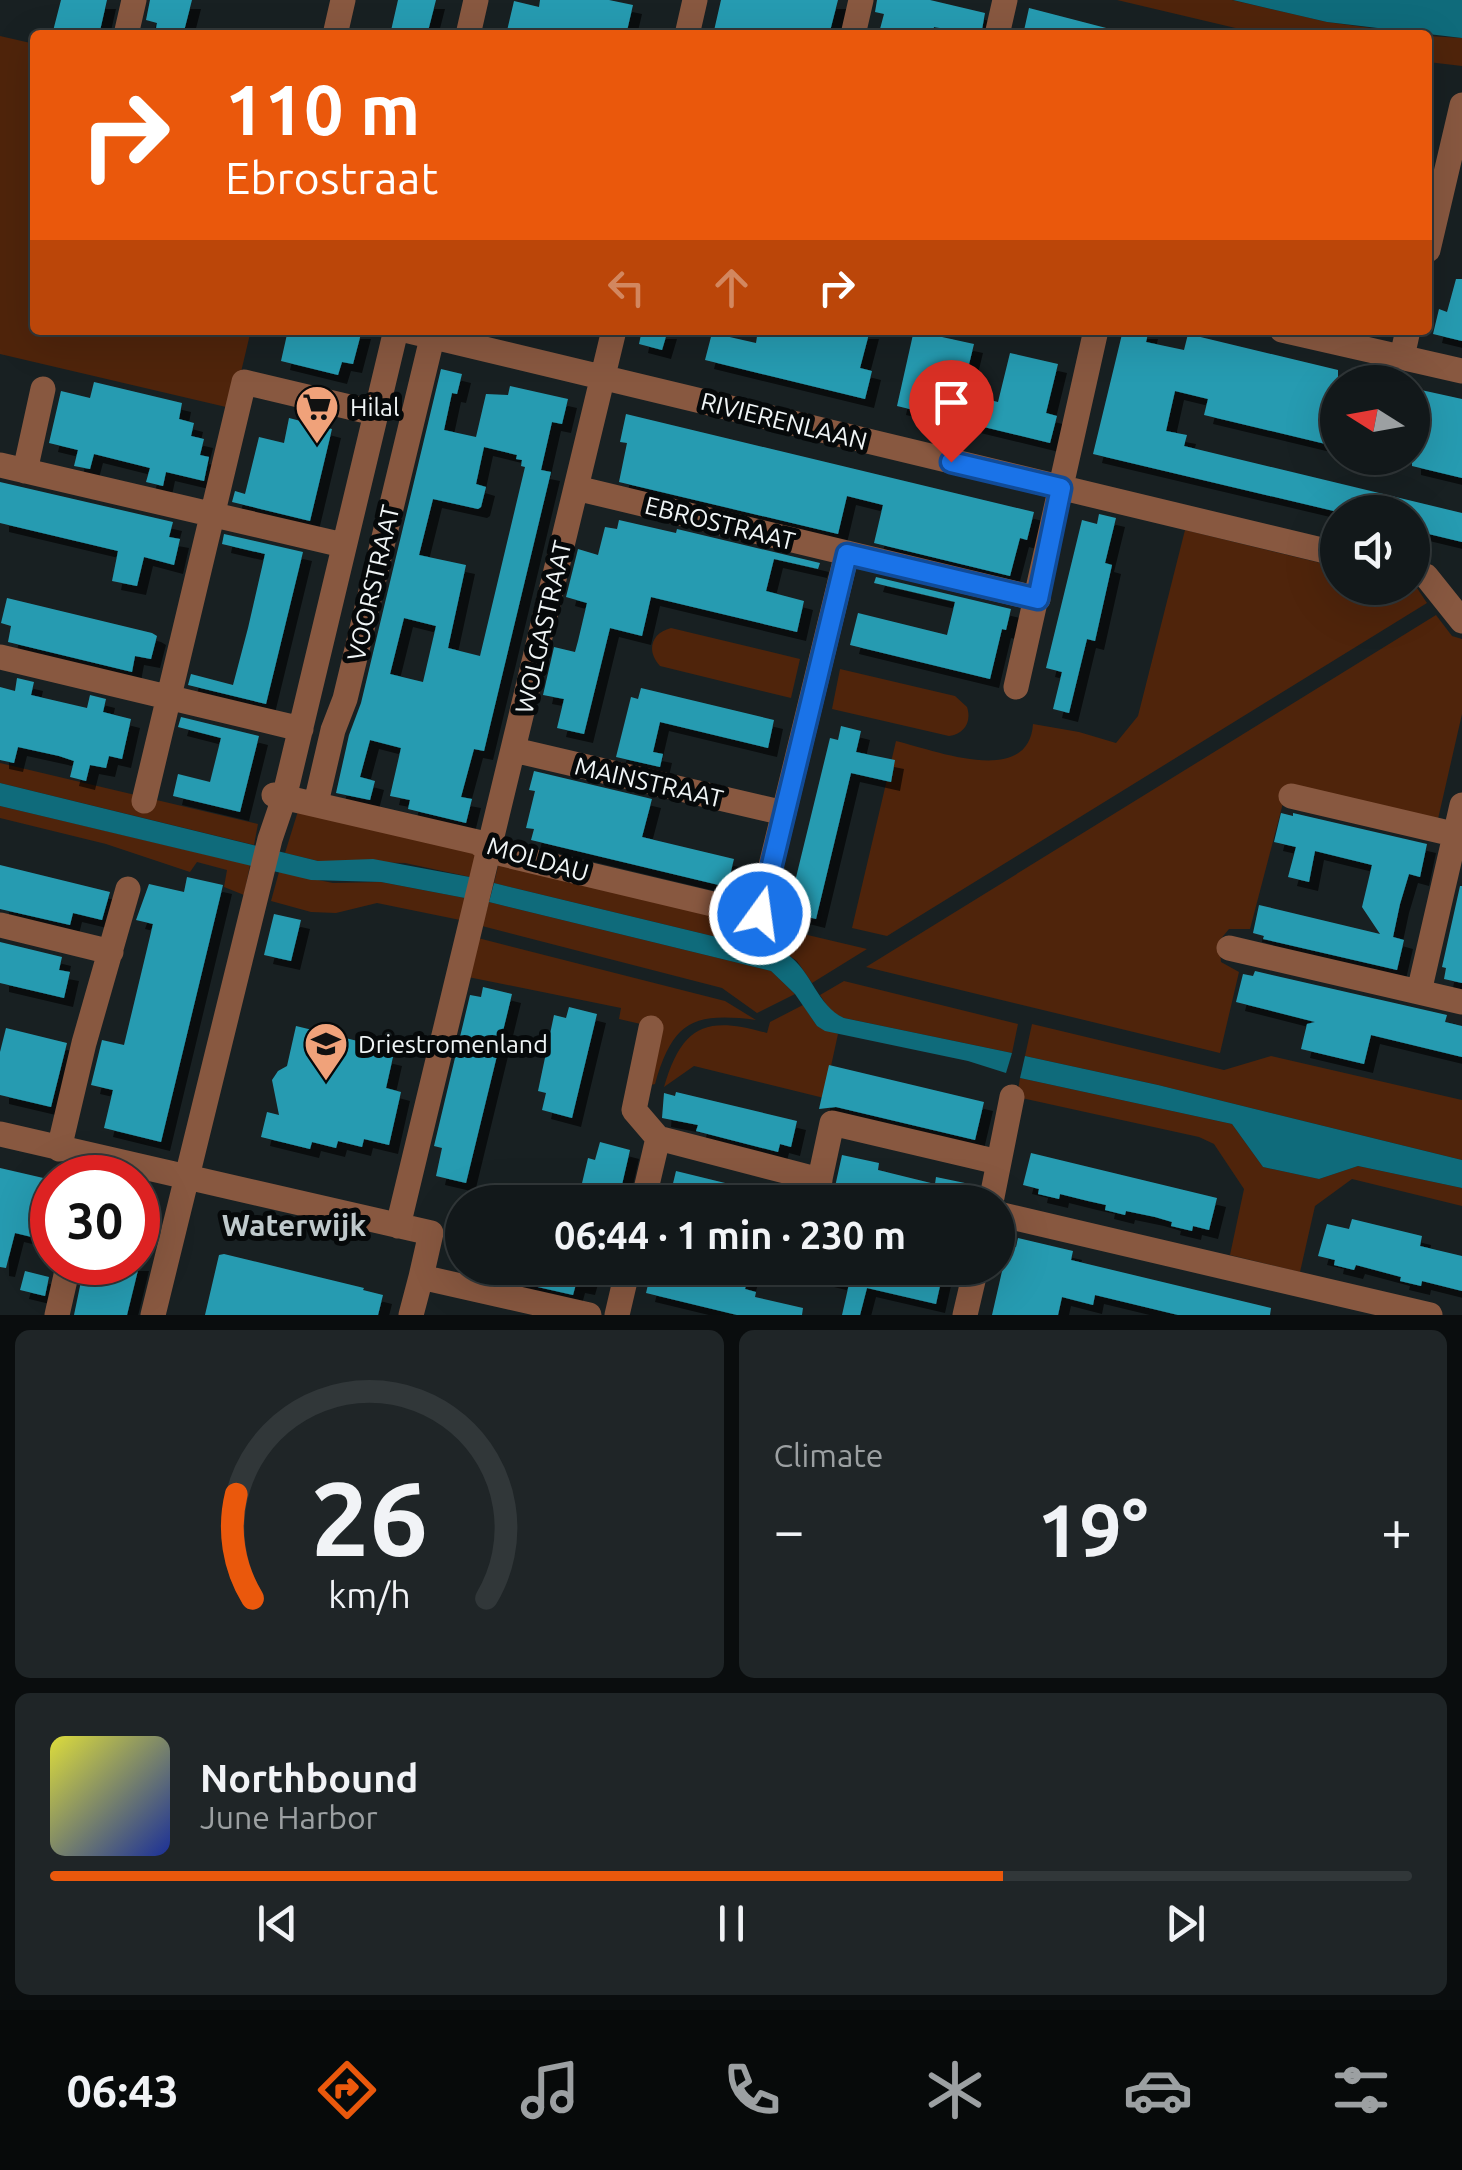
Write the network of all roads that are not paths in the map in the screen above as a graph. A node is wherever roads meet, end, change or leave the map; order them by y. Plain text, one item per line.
1 (134, 0) edge
2 (343, 0) edge
3 (458, 0) edge
4 (476, 0) edge
5 (695, 0) edge
6 (861, 0) edge
7 (1005, 0) edge
8 (127, 30) edge
9 (337, 30) edge
10 (451, 30) edge
11 (469, 30) edge
12 (688, 30) edge
13 (855, 30) edge
14 (998, 30) edge
15 (1462, 106) edge
16 (1436, 173) edge
17 (1432, 212) edge
18 (380, 335) edge
19 (395, 335) edge
20 (433, 335) edge
21 (441, 335) edge
22 (613, 335) edge
23 (1095, 335) edge
24 (1304, 335) edge
25 (1407, 335) edge
26 (1402, 357) junction
27 (1462, 371) edge
28 (602, 378) junction
29 (44, 389) dead end
30 (362, 410) junction
31 (12, 468) edge
32 (576, 488) junction
33 (1061, 488) junction
34 (212, 516) junction
35 (336, 544) junction
36 (1320, 550) edge
37 (847, 554) junction
38 (1430, 581) edge
39 (1038, 599) junction
40 (1462, 621) edge
41 (0, 657) edge
42 (1016, 687) dead end
43 (168, 697) junction
44 (293, 727) junction
45 (514, 750) junction
46 (1291, 796) dead end
47 (144, 801) dead end
48 (316, 803) junction
49 (1462, 805) edge
50 (276, 813) junction
51 (784, 813) junction
52 (1458, 835) edge
53 (487, 864) junction
54 (128, 889) dead end
55 (0, 925) edge
56 (1229, 948) dead end
57 (111, 952) junction
58 (1418, 992) junction
59 (1462, 1002) edge
60 (651, 1028) dead end
61 (1012, 1096) dead end
62 (0, 1134) edge
63 (658, 1138) junction
64 (58, 1149) junction
65 (69, 1155) edge
66 (998, 1162) junction
67 (160, 1175) edge
68 (186, 1178) junction
69 (647, 1185) edge
70 (799, 1185) edge
71 (818, 1185) edge
72 (995, 1185) edge
73 (1015, 1219) edge
74 (398, 1226) junction
75 (421, 1276) junction
76 (64, 1285) edge
77 (624, 1285) edge
78 (972, 1285) edge
79 (1334, 1304) edge
80 (57, 1315) edge
81 (154, 1315) edge
82 (411, 1315) edge
83 (589, 1315) edge
84 (616, 1315) edge
85 (965, 1315) edge
86 (1430, 1315) edge

1 - 8 street
2 - 9 street
3 - 10 street
4 - 11 street
5 - 12 street
6 - 13 street
7 - 14 street
15 - 16 street
16 - 17 street
18 - 30 street, VOORSTRAAT
19 - 35 street, VOORSTRAAT
20 - 48 street, VOORSTRAAT
21 - 28 street, RIVIERENLAAN
22 - 28 street, WOLGASTRAAT
23 - 33 street
24 - 26 street
25 - 26 street
26 - 27 street
28 - 32 street, WOLGASTRAAT
28 - 33 street, RIVIERENLAAN
29 - 31 street
30 - 34 street
30 - 35 street, VOORSTRAAT
31 - 34 street
32 - 37 street, EBROSTRAAT
32 - 45 street, WOLGASTRAAT
33 - 36 street, RIVIERENLAAN
33 - 39 street
34 - 35 street
34 - 43 street
35 - 44 street, VOORSTRAAT
37 - 39 street, EBROSTRAAT
37 - 51 street
38 - 40 street
39 - 42 street
41 - 43 street
43 - 44 street
43 - 47 street
44 - 50 street, VOORSTRAAT
45 - 51 street, MAINSTRAAT
45 - 53 street, WOLGASTRAAT
46 - 52 street
48 - 50 street
48 - 53 street, MOLDAU
49 - 52 street
50 - 68 street, VOORSTRAAT
51 - 53 street, MOLDAU
52 - 58 street
53 - 74 street, WOLGASTRAAT
54 - 57 street
55 - 57 street
56 - 58 street
57 - 64 street
58 - 59 street
60 - 63 street
61 - 66 street
62 - 64 street
63 - 69 street
63 - 70 street
64 - 65 street
66 - 71 street
66 - 72 street
67 - 68 street
68 - 74 street
68 - 81 street, VOORSTRAAT
73 - 79 street
74 - 75 street
75 - 82 street
75 - 83 street
76 - 80 street
77 - 84 street
78 - 85 street
79 - 86 street

